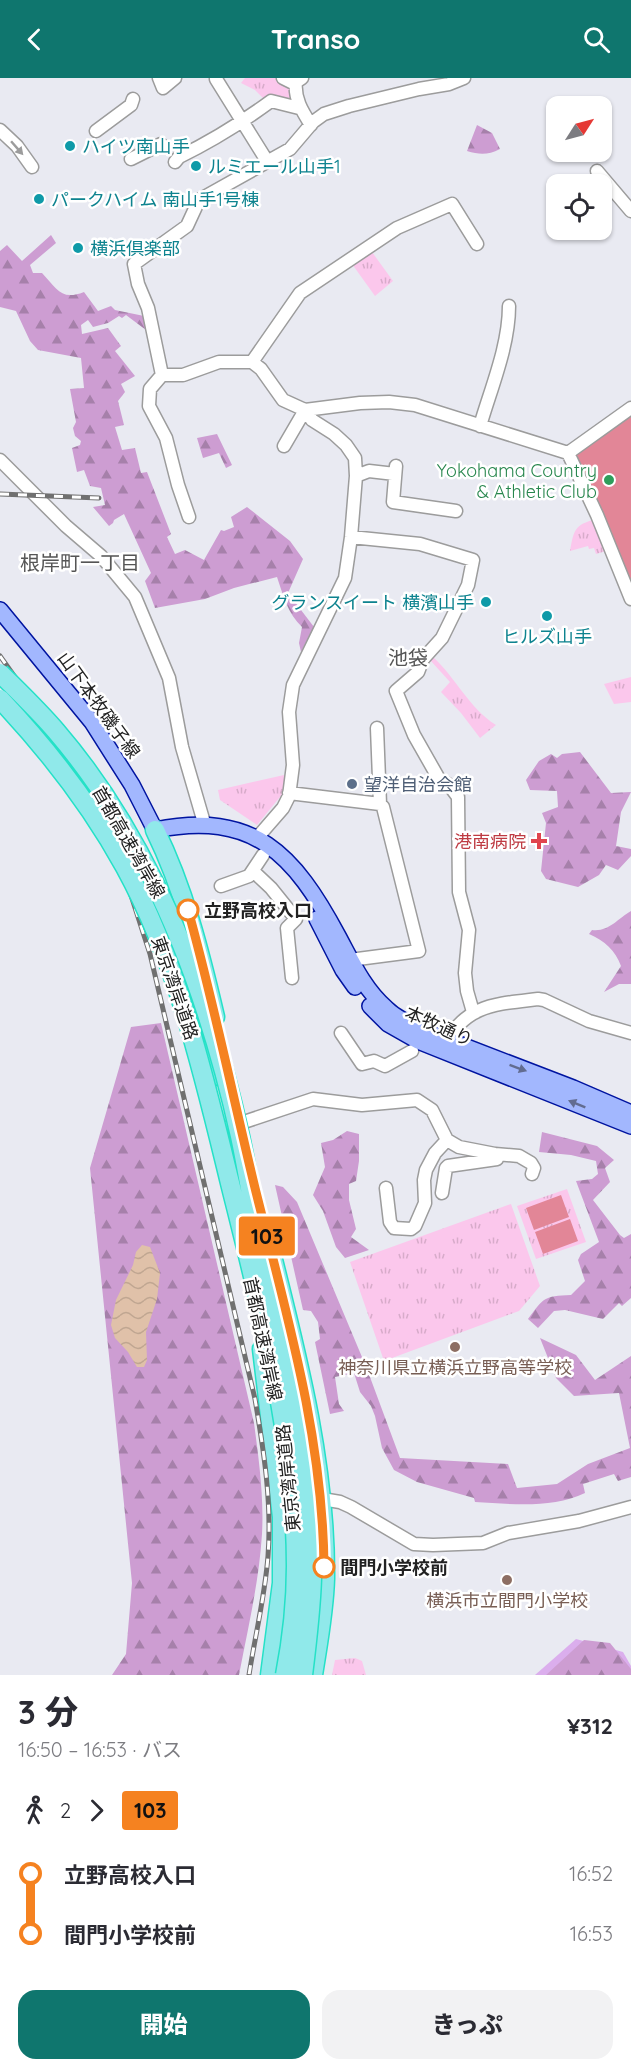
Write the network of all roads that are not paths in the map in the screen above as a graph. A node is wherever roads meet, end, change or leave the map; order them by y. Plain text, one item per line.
1 (159, 78) edge
2 (175, 78) edge
3 (283, 78) edge
4 (464, 78) edge
5 (214, 81) edge
6 (299, 81) edge
7 (410, 84) edge
8 (133, 99) dead end
9 (299, 108) junction
10 (243, 122) junction
11 (311, 125) junction
12 (0, 130) edge
13 (96, 130) dead end
14 (161, 144) dead end
15 (130, 160) dead end
16 (267, 161) junction
17 (175, 162) dead end
18 (32, 167) dead end
19 (597, 171) dead end
20 (631, 211) edge
21 (477, 244) dead end
22 (509, 306) dead end
23 (252, 362) junction
24 (162, 375) junction
25 (631, 408) edge
26 (305, 410) junction
27 (480, 426) junction
28 (284, 446) dead end
29 (568, 453) junction
30 (0, 460) edge
31 (356, 476) junction
32 (456, 511) dead end
33 (189, 517) dead end
34 (351, 537) junction
35 (631, 599) edge
36 (0, 610) edge
37 (0, 674) edge
38 (0, 701) edge
39 (377, 728) dead end
40 (289, 794) junction
41 (380, 804) junction
42 (205, 826) junction
43 (154, 830) junction
44 (256, 839) junction
45 (263, 855) junction
46 (253, 871) junction
47 (221, 886) dead end
48 (350, 960) junction
49 (292, 978) dead end
50 (473, 1012) junction
51 (341, 1033) dead end
52 (631, 1033) edge
53 (445, 1046) junction
54 (412, 1051) dead end
55 (631, 1113) edge
56 (231, 1126) junction
57 (631, 1126) edge
58 (447, 1140) junction
59 (519, 1156) junction
60 (532, 1174) dead end
61 (386, 1188) dead end
62 (442, 1193) dead end
63 (280, 1496) junction
64 (321, 1498) junction
65 (631, 1507) edge
66 (270, 1675) edge
67 (284, 1675) edge
68 (301, 1675) edge
69 (313, 1675) edge

1 - 2 street
3 - 6 street
4 - 7 street
5 - 10 street
6 - 9 street
7 - 11 street
8 - 13 street
9 - 10 street
9 - 11 street
10 - 16 street
10 - 17 street
11 - 16 street
12 -> 18 street
14 - 15 street
16 - 24 street
19 - 20 street
21 - 23 street
22 - 27 street
23 - 24 street
23 - 26 street
24 - 33 street
25 - 29 street
26 - 27 street
26 - 28 street
26 - 31 street
27 - 29 street
29 - 35 street
30 - 42 street
31 - 32 street
31 - 34 street
34 - 40 street
34 - 50 street
36 - 43 main road, 山下本牧磯子線
37 - 68 highway, 首都高速湾岸線, bridge
38 - 67 highway, 首都高速湾岸線, bridge
39 - 41 street
40 - 41 street
40 - 44 street
41 - 48 street
42 - 43 main road, 本牧通り
42 - 44 main road, 本牧通り
42 - 45 main road, 本牧通り
43 - 56 highway, 東京湾岸道路
44 - 48 main road, 本牧通り
45 - 46 street
45 - 53 main road, 本牧通り
46 - 47 street
46 - 49 street
48 - 53 main road, 本牧通り
50 - 52 street
50 - 53 street
51 - 54 street
53 -> 55 main road, 本牧通り
57 -> 53 main road, 本牧通り
56 - 58 street
56 - 63 highway, 東京湾岸道路
56 - 64 highway, 東京湾岸道路
58 - 59 street
58 - 61 street
59 - 60 street
59 - 62 street
63 - 64 street
63 - 66 highway, 東京湾岸道路
64 - 65 street
64 - 69 highway, 東京湾岸道路

